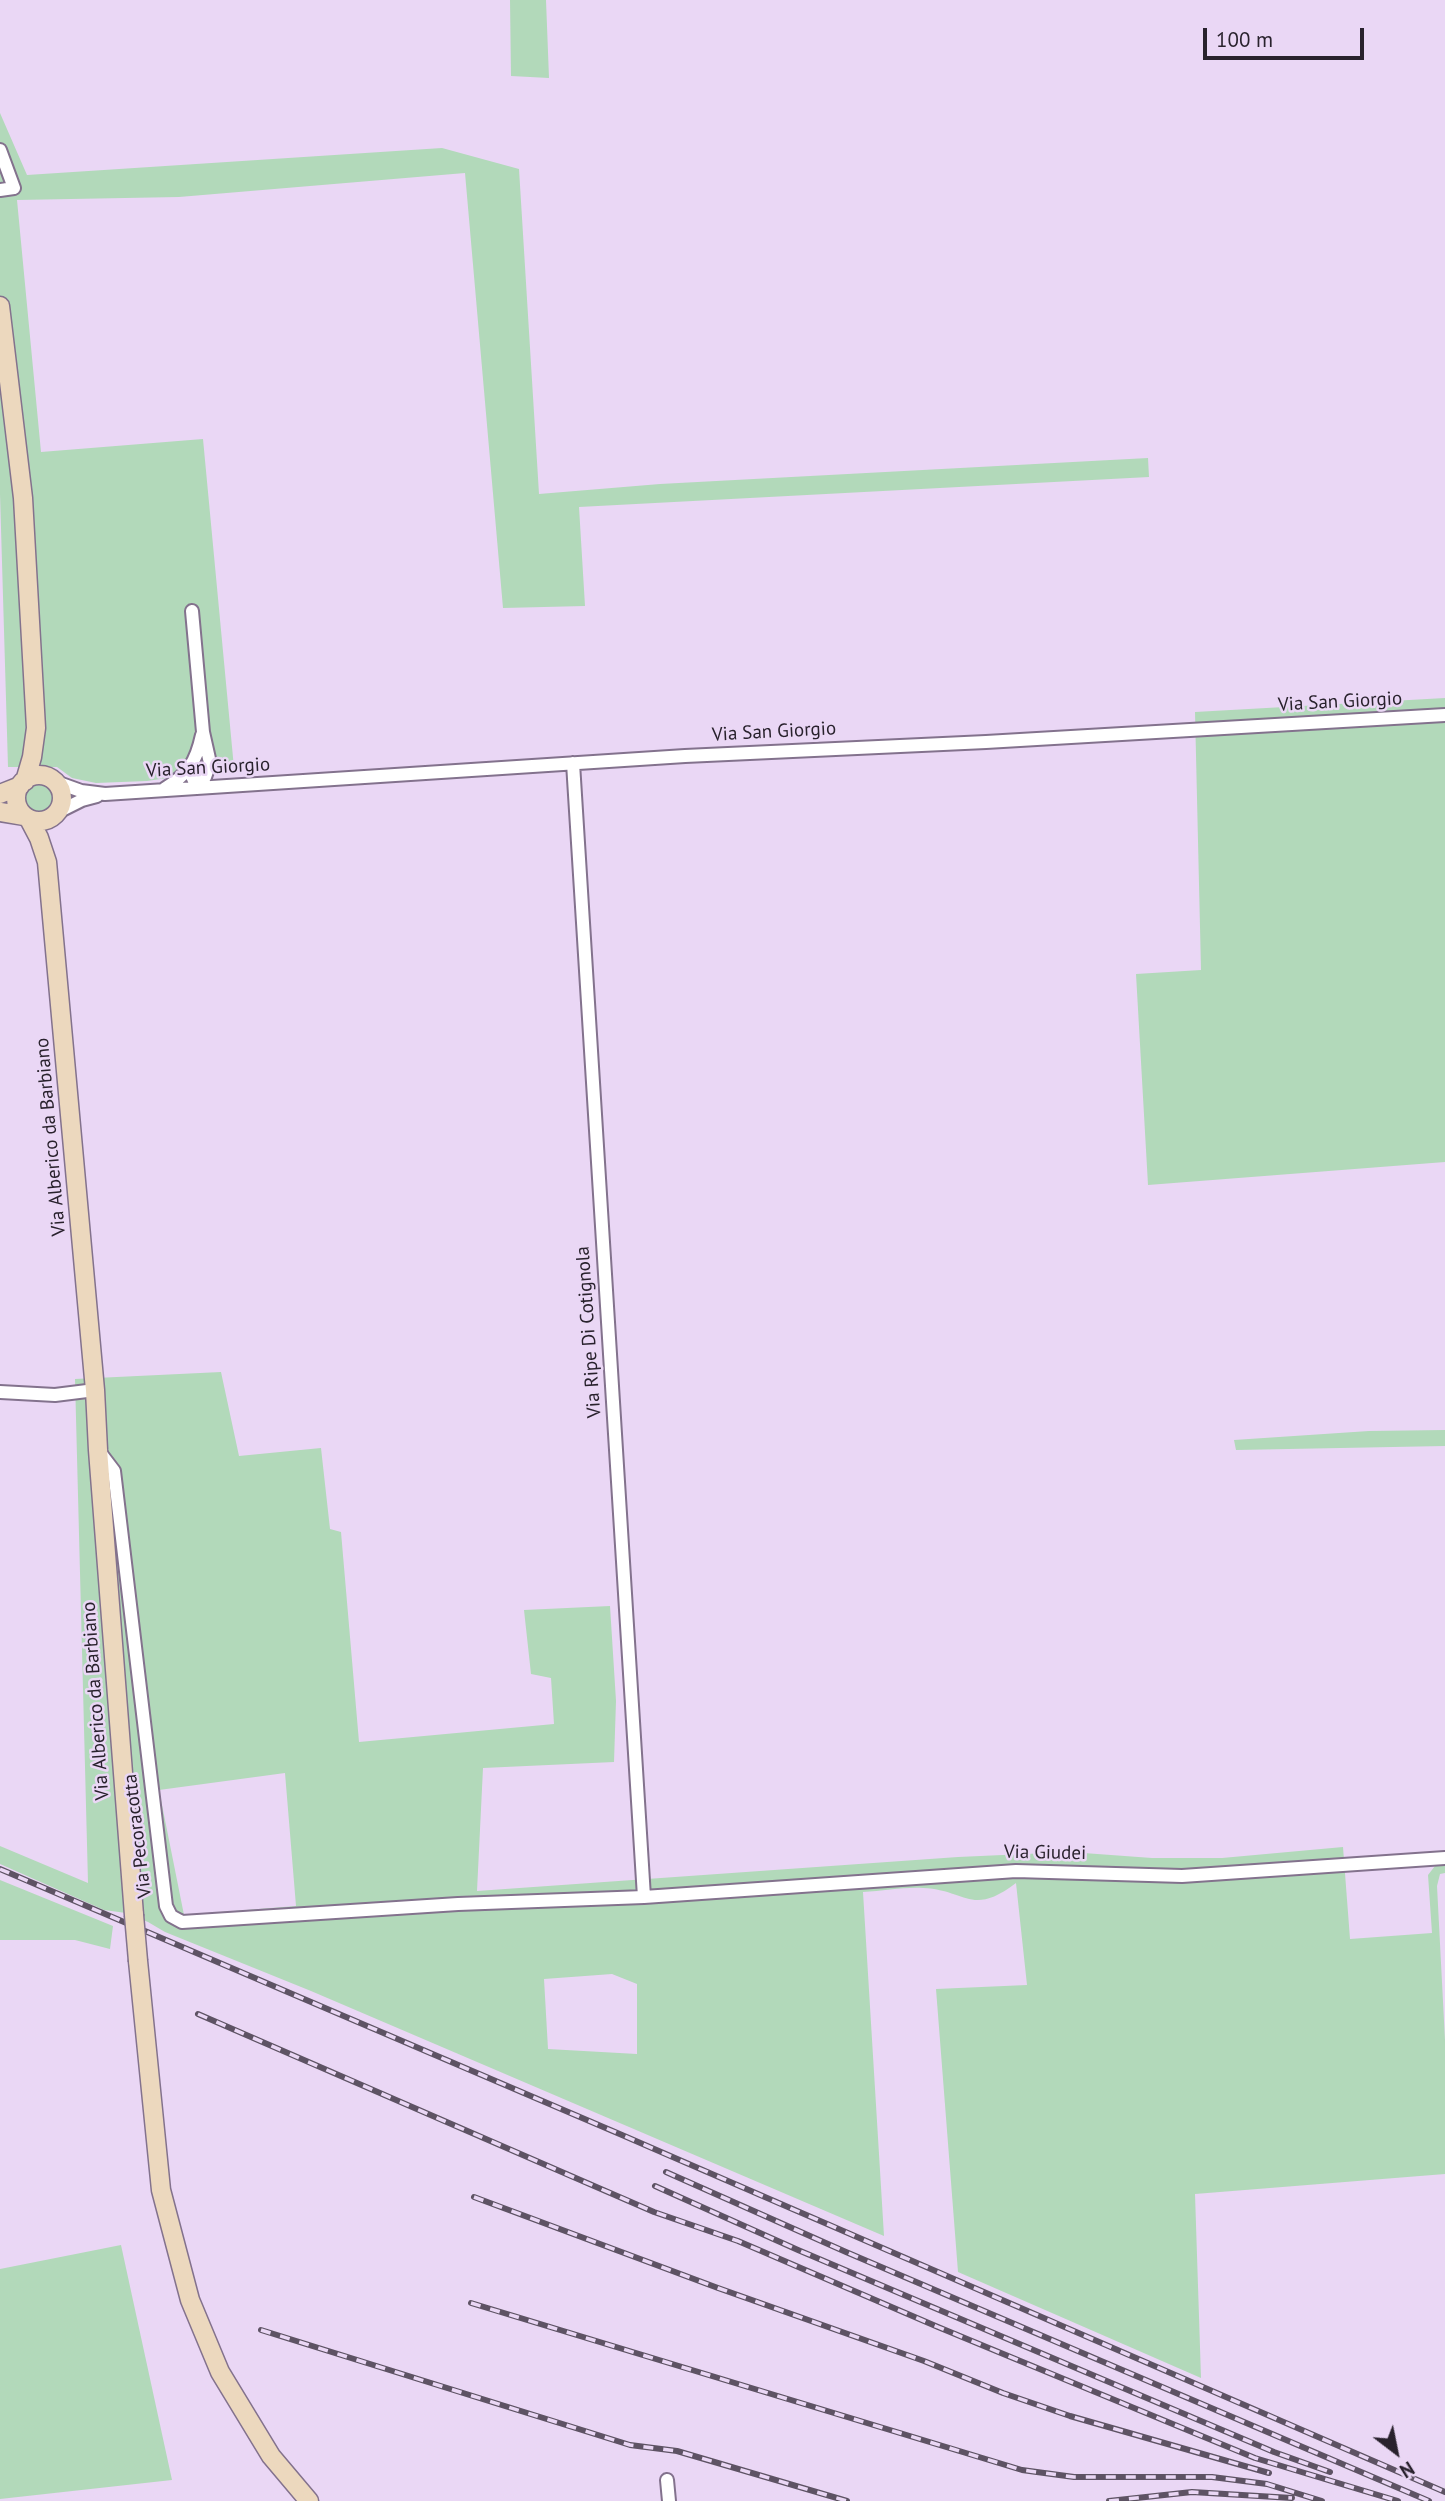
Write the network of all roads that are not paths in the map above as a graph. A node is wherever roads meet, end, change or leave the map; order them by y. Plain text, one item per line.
1 (0, 150) edge
2 (0, 190) edge
3 (0, 306) edge
4 (192, 611) dead end
5 (1445, 716) edge
6 (36, 728) junction
7 (203, 732) junction
8 (210, 763) junction
9 (573, 763) junction
10 (189, 769) junction
11 (53, 780) junction
12 (23, 783) junction
13 (230, 786) junction
14 (197, 788) junction
15 (161, 790) junction
16 (0, 794) edge
17 (104, 794) junction
18 (0, 811) edge
19 (57, 814) junction
20 (26, 817) junction
21 (47, 862) junction
22 (95, 1390) junction
23 (0, 1392) edge
24 (98, 1450) junction
25 (1445, 1858) edge
26 (644, 1897) junction
27 (667, 2480) dead end
28 (309, 2501) edge
29 (669, 2501) edge

1 - 2 street
3 - 6 main road
4 - 7 street
5 - 9 street, Via San Giorgio
6 - 11 main road
6 - 12 main road
7 - 8 street
7 - 10 street
8 - 13 street
8 - 14 street
9 - 13 street, Via San Giorgio
9 - 26 street, Via Ripe Di Cotignola
10 - 14 street
10 - 15 street
11 - 12 main road
11 - 17 street, Via San Giorgio
11 - 19 main road
12 - 16 main road
12 - 20 main road
13 - 14 street, Via San Giorgio
14 - 15 street, Via San Giorgio
15 - 17 street, Via San Giorgio
17 - 19 street, Via San Giorgio
18 - 20 main road
19 - 20 main road
19 - 21 main road, Via Alberico da Barbiano
20 - 21 main road, Via Alberico da Barbiano
21 - 22 main road, Via Alberico da Barbiano
22 - 23 street
22 - 24 main road, Via Alberico da Barbiano
24 - 26 street, Via Pecoracotta
24 - 28 main road, Via Alberico da Barbiano, bridge
25 - 26 street, Via Giudei
27 - 29 street

